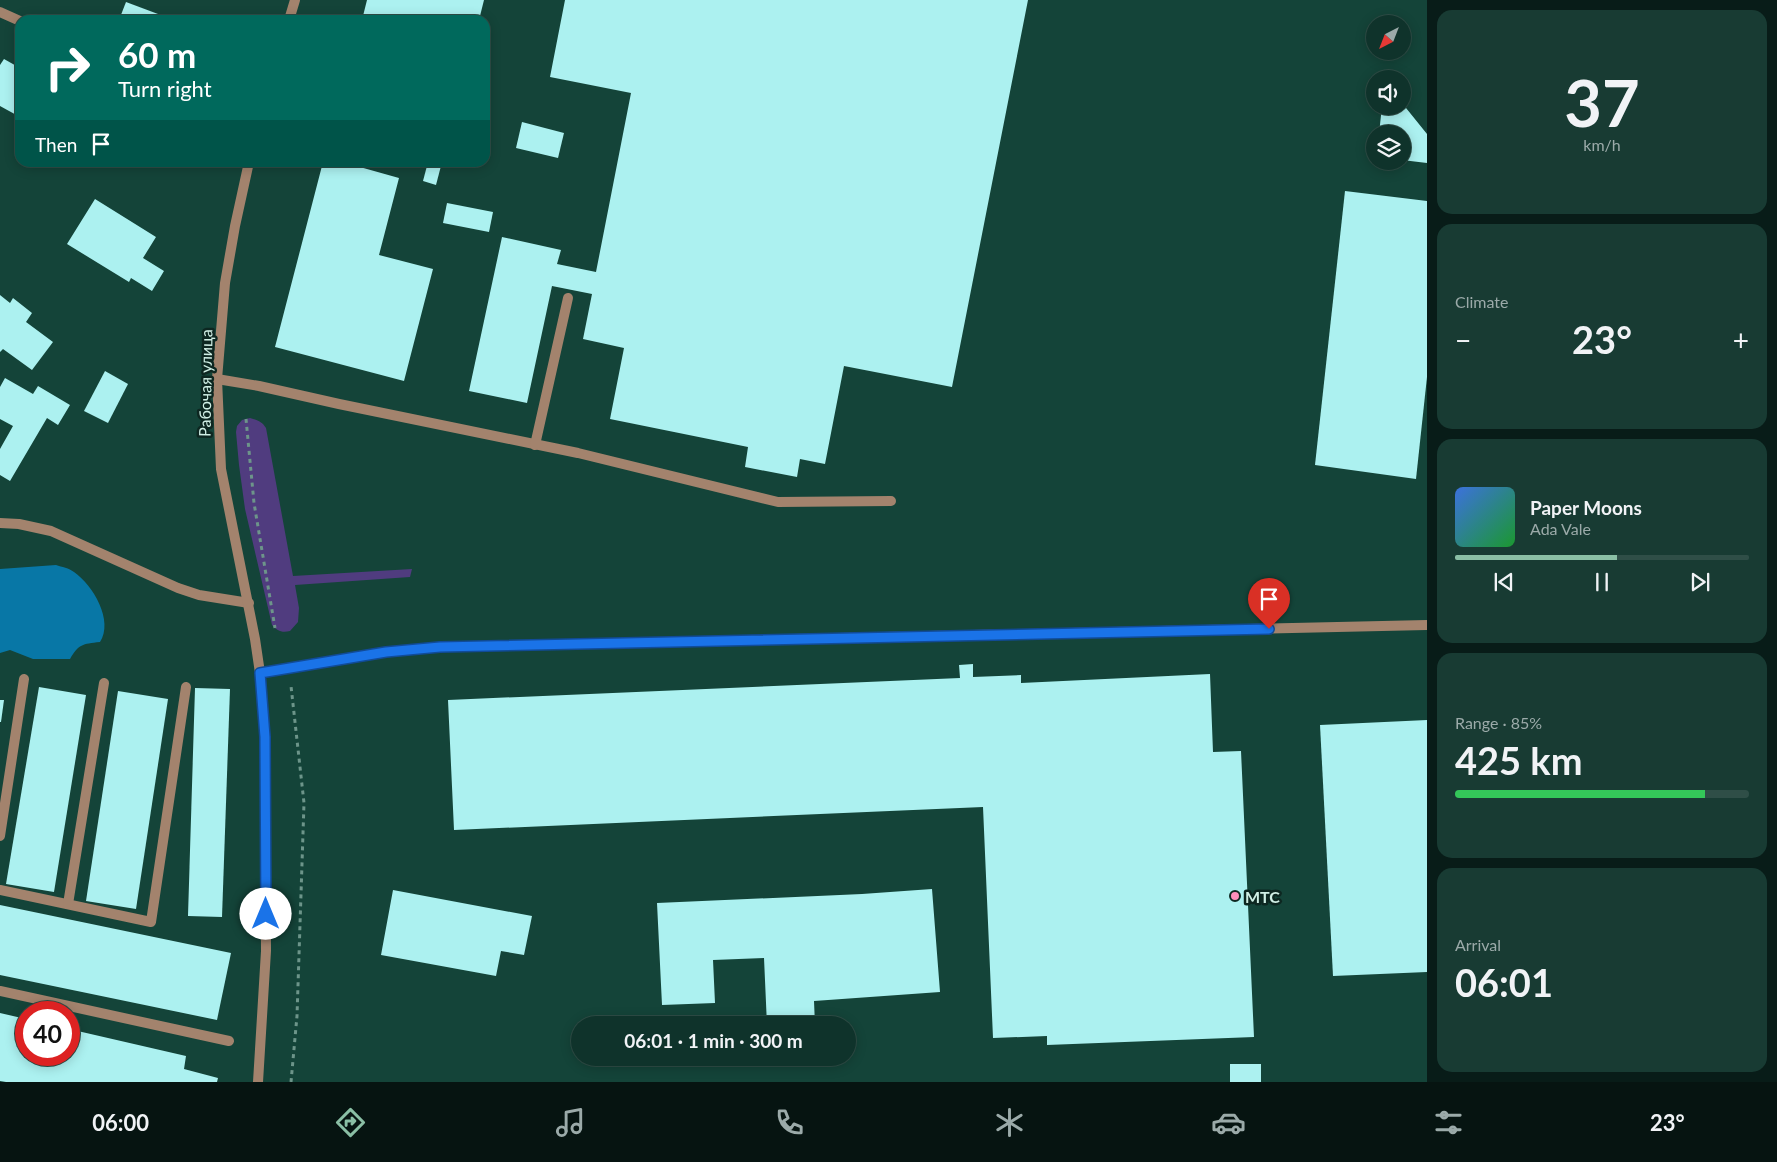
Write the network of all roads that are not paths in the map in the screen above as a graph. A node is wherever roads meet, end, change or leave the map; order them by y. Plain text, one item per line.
1 (295, 0) edge
2 (0, 12) edge
3 (290, 15) edge
4 (15, 19) edge
5 (249, 167) edge
6 (568, 298) dead end
7 (217, 379) junction
8 (536, 444) junction
9 (891, 501) dead end
10 (0, 523) edge
11 (249, 603) junction
12 (1427, 625) edge
13 (260, 673) junction
14 (24, 678) dead end
15 (104, 683) dead end
16 (186, 687) dead end
17 (0, 836) edge
18 (0, 890) edge
19 (68, 904) junction
20 (0, 991) edge
21 (229, 1041) dead end
22 (258, 1082) edge

1 - 3 street
2 - 4 street
5 - 7 street, Рабочая улица
6 - 8 street
7 - 8 street
7 - 11 street, Рабочая улица
8 - 9 street
10 - 11 street
11 - 13 street, Рабочая улица
12 - 13 street
13 - 22 street, Рабочая улица
14 - 17 street
15 - 19 street
16 - 19 street
18 - 19 street
20 - 21 street

